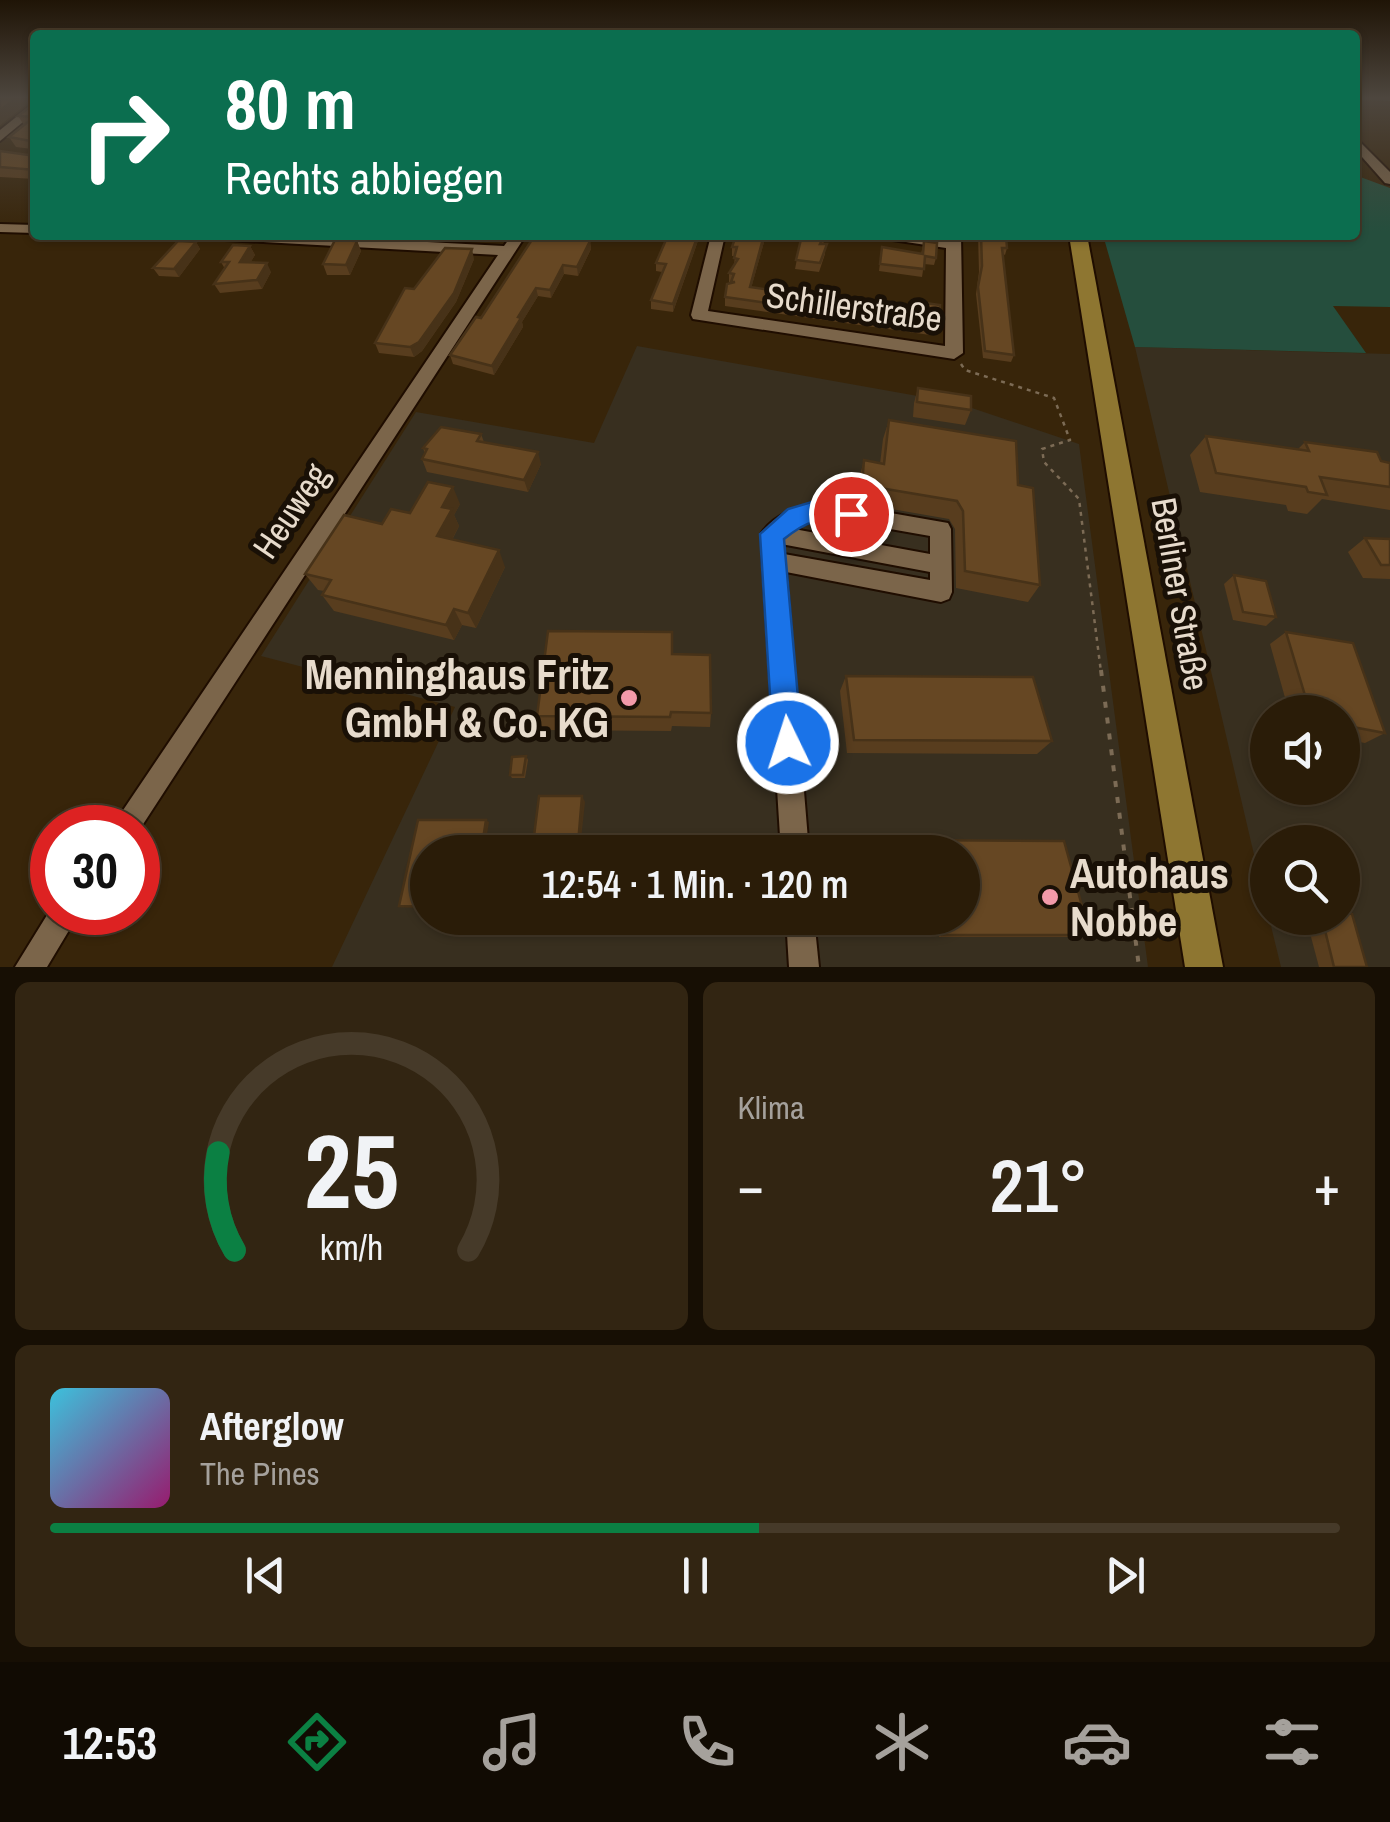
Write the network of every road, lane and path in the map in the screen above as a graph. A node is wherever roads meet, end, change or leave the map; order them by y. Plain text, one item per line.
1 (1360, 147) edge
2 (1390, 180) edge
3 (0, 228) edge
4 (30, 229) edge
5 (302, 240) edge
6 (516, 240) edge
7 (717, 240) edge
8 (954, 240) edge
9 (1079, 240) edge
10 (508, 251) junction
11 (954, 353) junction
12 (772, 534) junction
13 (774, 561) junction
14 (941, 565) junction
15 (139, 805) edge
16 (795, 835) edge
17 (51, 935) edge
18 (801, 935) edge
19 (30, 967) edge
20 (804, 967) edge
21 (1139, 967) edge
22 (1204, 967) edge

1 - 2 street
3 - 4 street
5 - 10 street
6 - 10 street, Heuweg
7 - 11 street, Schillerstraße
8 - 11 street, Schillerstraße
9 - 22 main road, Berliner Straße
10 - 15 street, Heuweg
11 - 21 path
12 - 13 street
12 - 14 street
12 - 14 street
13 - 14 street
13 - 16 street
17 - 19 street
18 - 20 street

